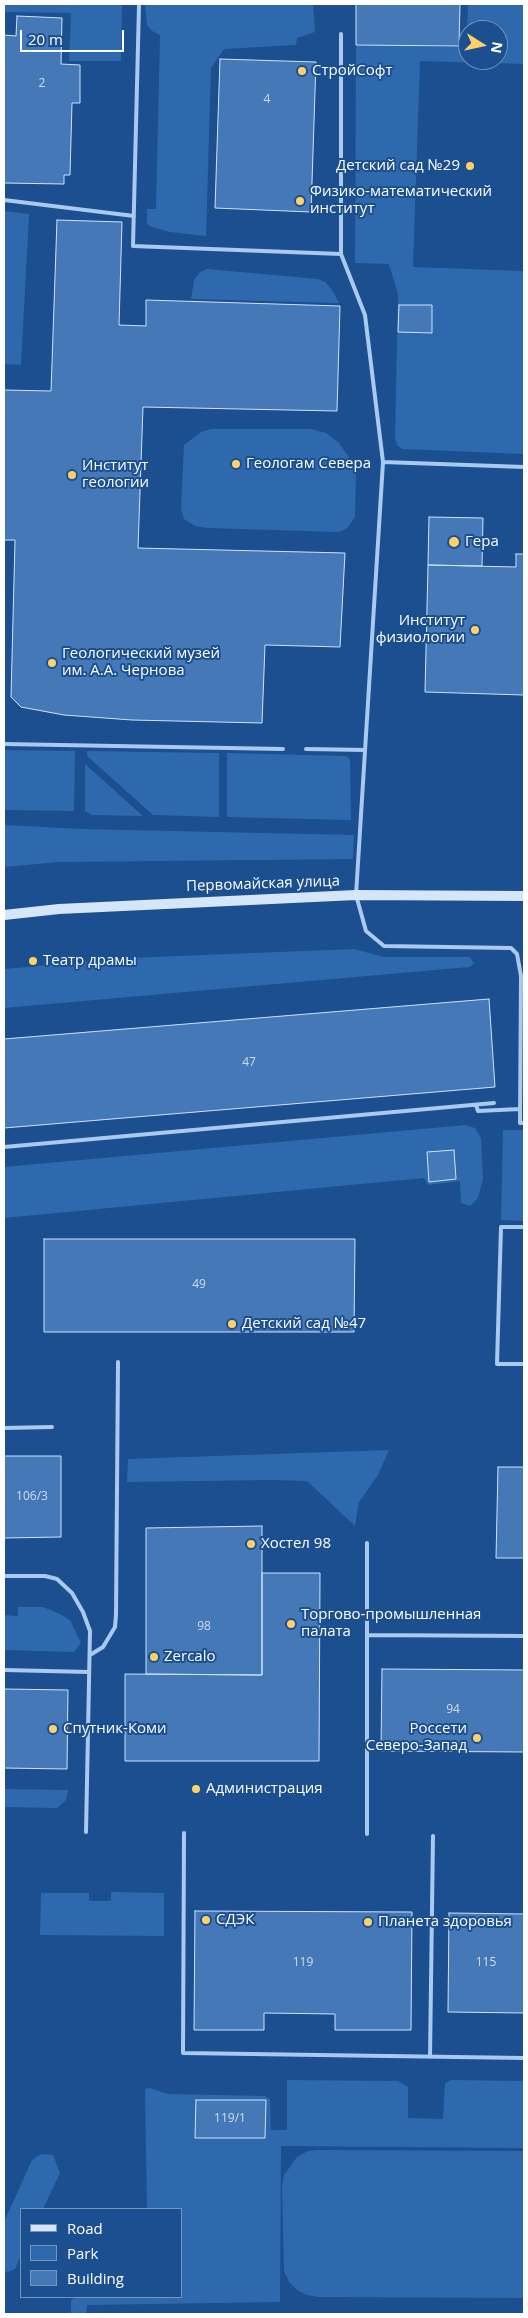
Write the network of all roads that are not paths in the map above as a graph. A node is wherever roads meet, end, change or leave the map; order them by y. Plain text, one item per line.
1 (139, 6) dead end
2 (341, 34) dead end
3 (4, 200) edge
4 (134, 216) junction
5 (341, 254) junction
6 (383, 462) junction
7 (524, 467) edge
8 (4, 744) edge
9 (283, 749) dead end
10 (306, 749) dead end
11 (365, 750) junction
12 (356, 894) junction
13 (524, 896) edge
14 (4, 915) edge
15 (494, 1103) dead end
16 (476, 1105) junction
17 (520, 1109) junction
18 (524, 1124) edge
19 (4, 1146) edge
20 (524, 1227) edge
21 (118, 1362) dead end
22 (524, 1364) edge
23 (52, 1427) dead end
24 (4, 1428) edge
25 (367, 1543) dead end
26 (4, 1576) edge
27 (367, 1635) junction
28 (524, 1636) edge
29 (90, 1655) junction
30 (4, 1670) edge
31 (89, 1672) junction
32 (86, 1832) dead end
33 (184, 1833) dead end
34 (366, 1834) dead end
35 (433, 1836) dead end
36 (430, 2057) junction
37 (524, 2058) edge

1 - 4 lane
2 - 5 lane
3 - 4 lane
4 - 5 lane
5 - 6 lane
6 - 7 lane
6 - 11 lane
8 - 9 lane
10 - 11 lane
11 - 12 lane
12 - 13 main road, Первомайская улица
12 - 14 main road, Первомайская улица
12 - 17 lane
15 - 16 lane
16 - 17 lane
16 - 19 lane
17 - 18 lane
20 - 22 lane
21 - 29 lane
23 - 24 lane
25 - 27 lane
26 - 29 lane
27 - 28 lane
27 - 34 lane
29 - 31 lane
30 - 31 lane
31 - 32 lane
33 - 36 lane
35 - 36 lane
36 - 37 lane

